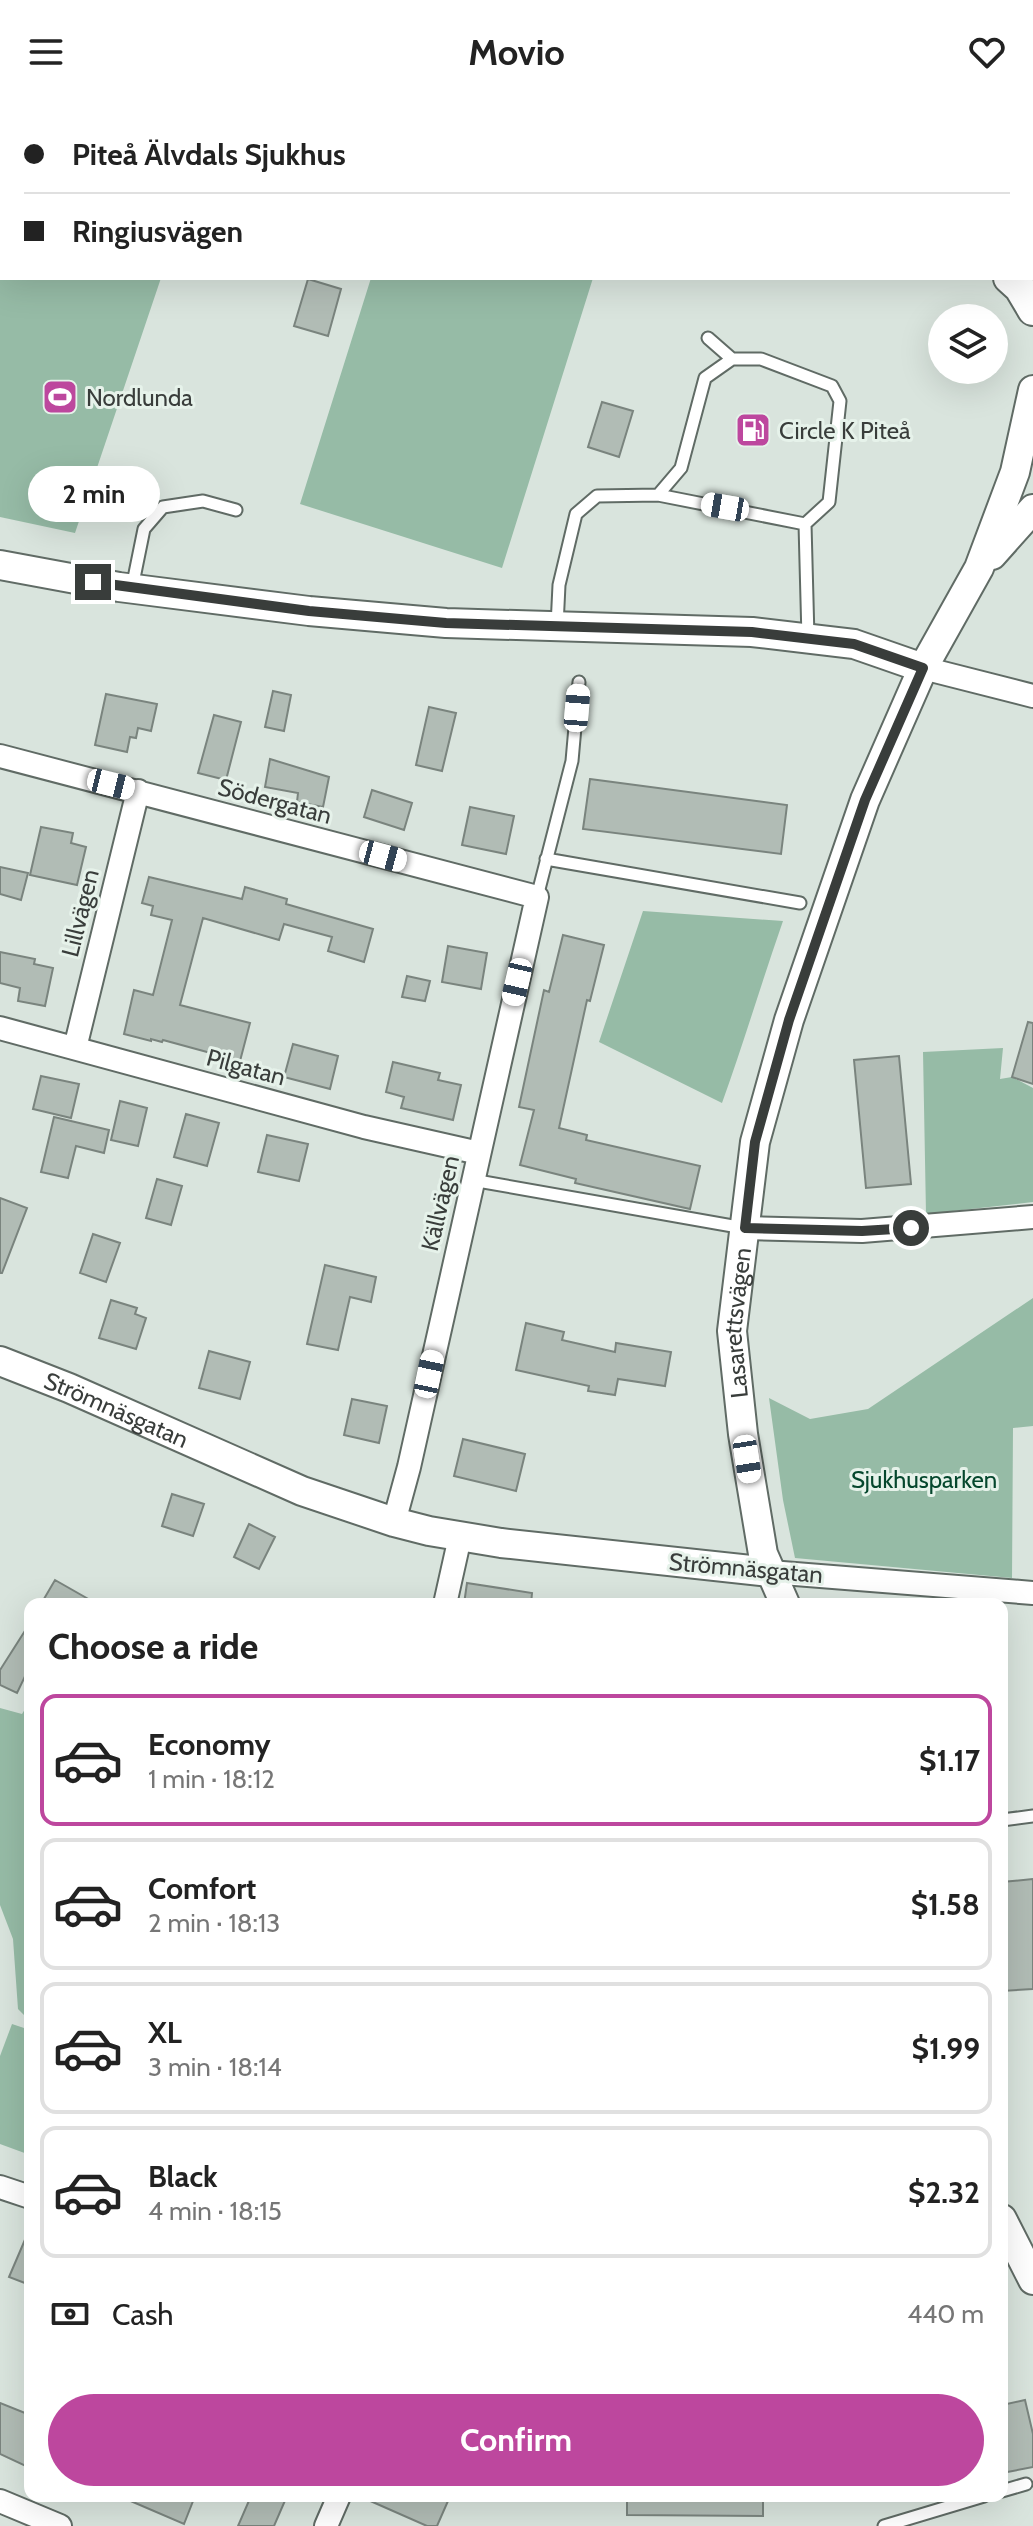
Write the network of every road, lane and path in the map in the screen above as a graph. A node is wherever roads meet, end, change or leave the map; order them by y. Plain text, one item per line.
1 (1011, 280) edge
2 (1033, 310) edge
3 (708, 338) dead end
4 (732, 359) junction
5 (1033, 390) edge
6 (658, 495) junction
7 (1033, 509) edge
8 (236, 510) dead end
9 (805, 524) junction
10 (0, 565) edge
11 (970, 585) junction
12 (132, 588) junction
13 (557, 627) junction
14 (808, 639) junction
15 (923, 668) junction
16 (579, 682) dead end
17 (1033, 696) edge
18 (0, 756) edge
19 (138, 791) junction
20 (546, 859) junction
21 (537, 897) junction
22 (800, 903) dead end
23 (0, 1028) edge
24 (75, 1048) junction
25 (479, 1153) junction
26 (472, 1180) junction
27 (1033, 1217) edge
28 (745, 1228) junction
29 (0, 1361) edge
30 (394, 1522) junction
31 (460, 1537) junction
32 (770, 1572) junction
33 (1033, 1593) edge
34 (446, 1598) edge
35 (782, 1598) edge
36 (1033, 1816) edge
37 (1008, 1819) edge
38 (0, 2187) edge
39 (24, 2195) edge
40 (1008, 2231) edge
41 (1033, 2280) edge
42 (1026, 2484) dead end
43 (1008, 2489) edge
44 (0, 2501) edge
45 (336, 2502) edge
46 (964, 2502) edge
47 (60, 2526) edge
48 (326, 2526) edge
49 (884, 2526) edge

1 - 2 main road
3 - 4 lane
4 - 6 lane
4 - 9 lane
5 - 11 street, Lasarettsvägen
6 - 9 lane
6 - 13 lane
7 - 11 street, Lasarettsvägen
8 - 12 lane
9 - 14 lane
10 - 12 street
11 - 15 street, Lasarettsvägen
12 - 13 street
13 - 14 street
14 - 15 street
15 - 17 street
15 - 28 street, Lasarettsvägen
16 - 20 lane
18 - 19 street, Södergatan
19 - 21 street, Södergatan
19 - 24 street, Lillvägen
20 - 21 lane
20 - 22 lane
21 - 25 street, Källvägen
23 - 24 street, Pilgatan
24 - 25 street, Pilgatan
25 - 26 street, Källvägen
26 - 28 lane
26 - 30 street, Källvägen
27 - 28 street, Lasarettsvägen
28 - 32 street, Lasarettsvägen
29 - 30 street, Strömnäsgatan
30 - 31 street, Strömnäsgatan
31 - 32 street, Strömnäsgatan
31 - 34 street
32 - 33 street, Strömnäsgatan
32 - 35 street, Lasarettsvägen
36 - 37 lane
38 - 39 street
40 - 41 street
42 - 43 lane
44 - 47 street
45 - 48 street
46 - 49 lane

